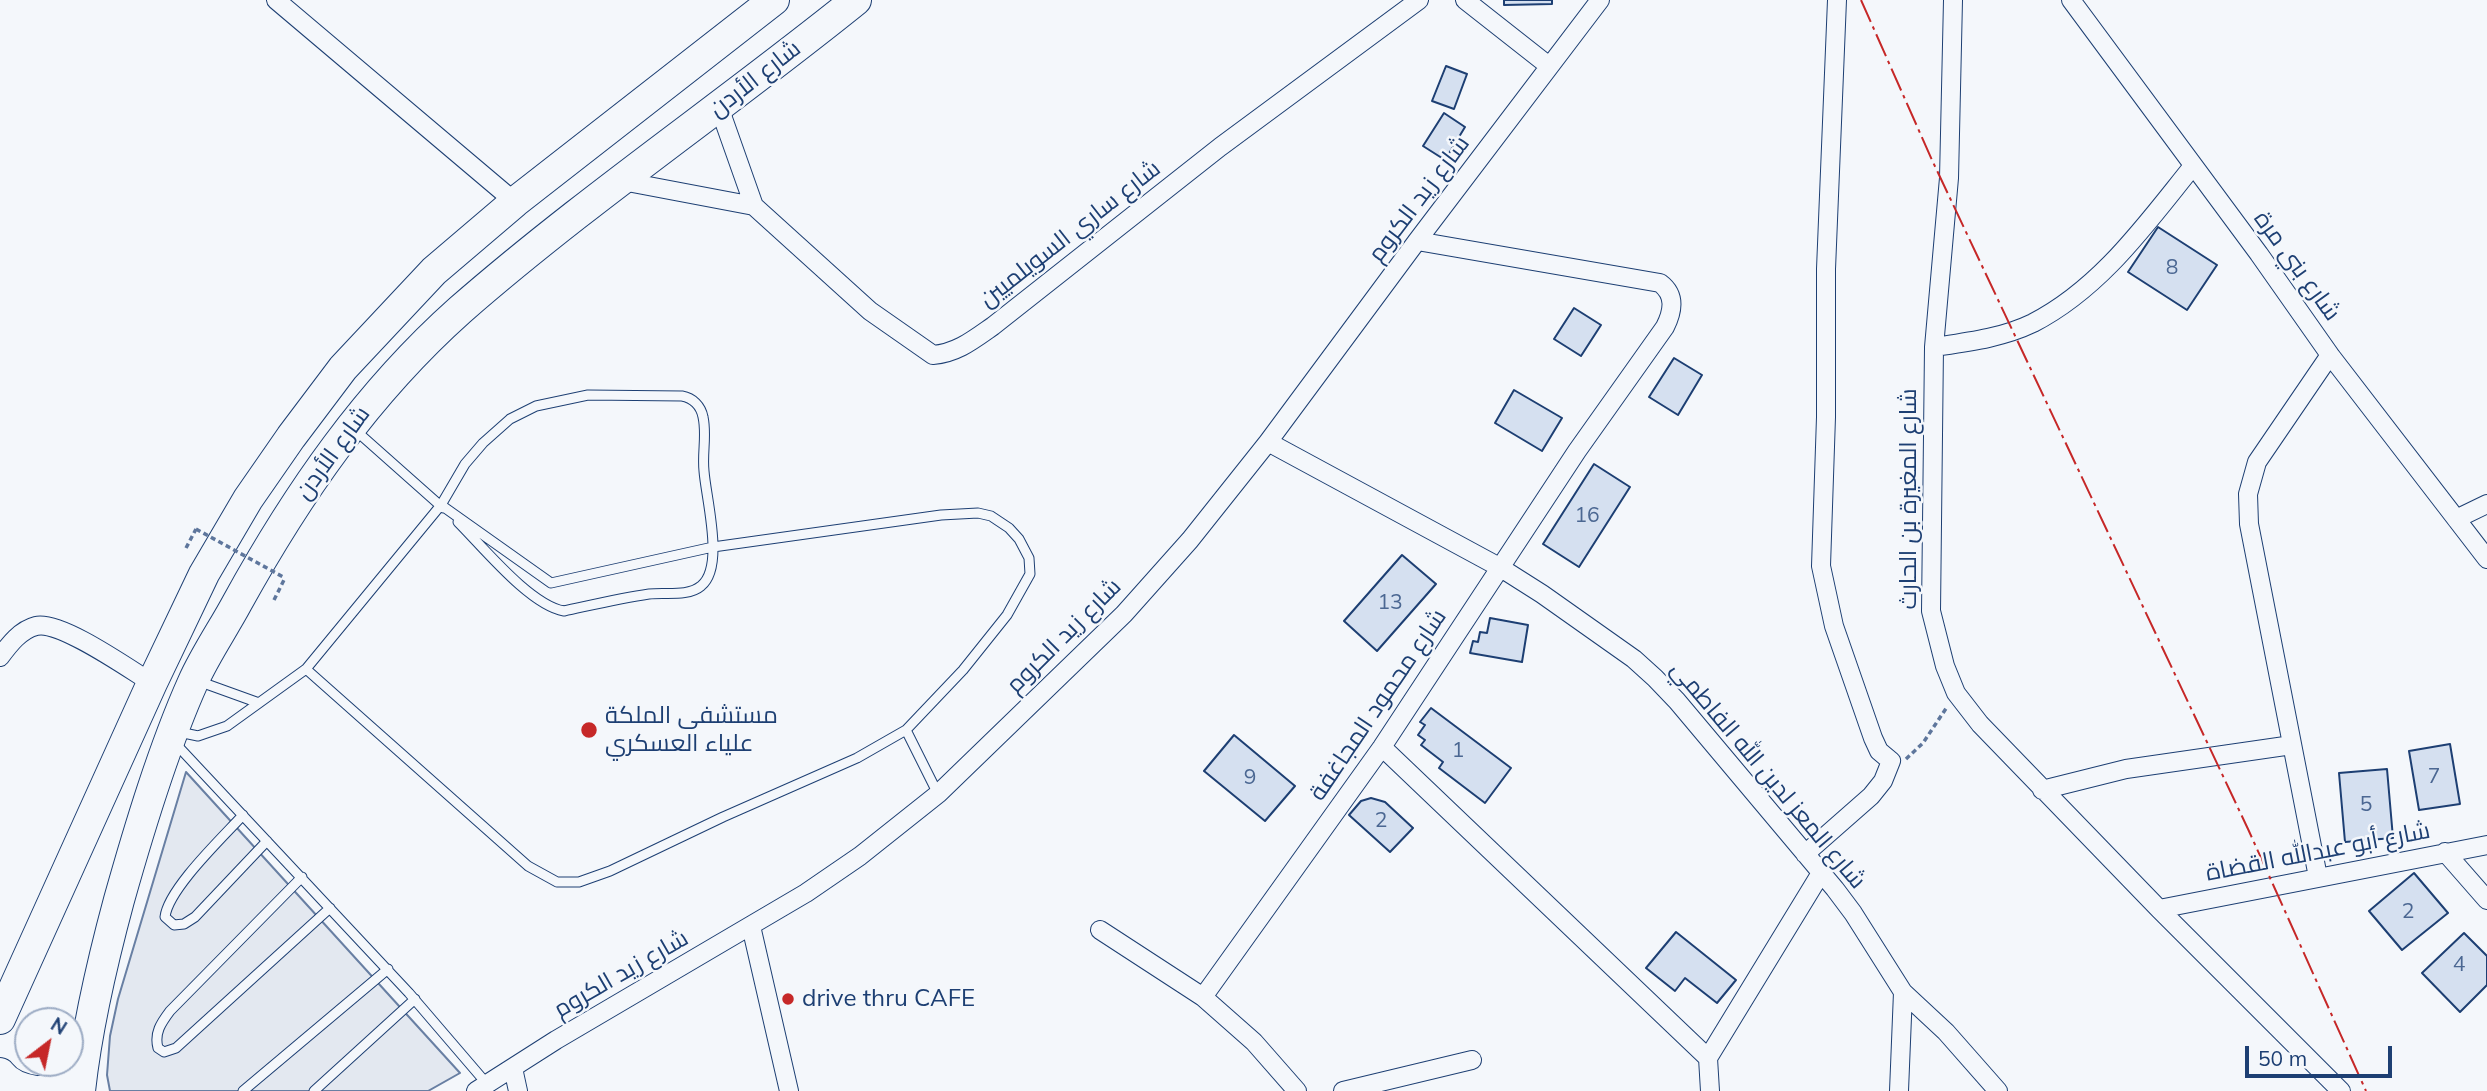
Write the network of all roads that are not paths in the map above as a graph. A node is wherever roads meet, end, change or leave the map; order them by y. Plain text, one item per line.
1 (276, 0) edge
2 (774, 0) edge
3 (856, 0) edge
4 (1419, 0) edge
5 (1465, 0) edge
6 (1600, 0) edge
7 (1837, 0) edge
8 (1953, 0) edge
9 (2071, 0) edge
10 (1549, 66) junction
11 (719, 107) junction
12 (2193, 166) junction
13 (622, 181) junction
14 (515, 202) junction
15 (754, 206) junction
16 (1417, 241) junction
17 (1934, 347) junction
18 (2330, 355) junction
19 (350, 426) junction
20 (1268, 442) junction
21 (2487, 504) edge
22 (441, 505) junction
23 (2456, 519) junction
24 (713, 547) junction
25 (2487, 558) edge
26 (1501, 568) junction
27 (0, 657) edge
28 (306, 669) junction
29 (194, 680) junction
30 (152, 683) junction
31 (259, 703) junction
32 (906, 730) junction
33 (172, 735) junction
34 (2292, 745) junction
35 (1382, 747) junction
36 (2042, 790) junction
37 (938, 794) junction
38 (243, 815) junction
39 (267, 841) junction
40 (2487, 845) edge
41 (2445, 852) junction
42 (1805, 854) junction
43 (1821, 873) junction
44 (302, 877) junction
45 (2318, 877) junction
46 (2487, 900) edge
47 (330, 908) junction
48 (2159, 909) junction
49 (751, 926) junction
50 (1100, 930) dead end
51 (388, 969) junction
52 (1903, 992) junction
53 (1203, 998) junction
54 (415, 999) junction
55 (0, 1019) edge
56 (84, 1055) edge
57 (1708, 1058) junction
58 (1472, 1060) dead end
59 (513, 1068) junction
60 (0, 1073) edge
61 (71, 1077) edge
62 (482, 1088) edge
63 (38, 1091) edge
64 (243, 1091) edge
65 (314, 1091) edge
66 (518, 1091) edge
67 (789, 1091) edge
68 (1297, 1091) edge
69 (1342, 1091) edge
70 (1710, 1091) edge
71 (1899, 1091) edge
72 (1998, 1091) edge
73 (2341, 1091) edge

1 - 14 street
2 - 14 highway, شارع الأردن
3 - 11 highway, شارع الأردن
4 - 15 street, شارع ساري السويلميين
5 - 10 street
6 - 10 street, شارع زيد الكروم
7 - 42 street
8 - 17 street, شارع المغيرة بن الحارث
9 - 12 street, شارع بني مرة
10 - 16 street, شارع زيد الكروم
11 - 13 highway, شارع الأردن
11 - 15 street, شارع ساري السويلميين
12 - 17 street
12 - 18 street, شارع بني مرة
13 - 15 street
13 - 19 highway, شارع الأردن
14 - 30 highway, شارع الأردن
16 - 20 street, شارع زيد الكروم
16 - 26 street, شارع محمود المجاغفة
17 - 36 street, شارع المغيرة بن الحارث
18 - 23 street, شارع بني مرة
18 - 34 street
19 - 22 lane
19 - 29 highway, شارع الأردن
20 - 26 street, شارع المعز لدين الله الفاطمي
20 - 37 street, شارع زيد الكروم
21 - 23 street
22 - 24 lane
22 - 24 lane
22 - 24 lane
22 - 28 lane
23 - 25 street, شارع بني مرة
24 - 32 lane
26 - 35 street, شارع محمود المجاغفة
26 - 42 street, شارع المعز لدين الله الفاطمي
27 - 30 street
28 - 31 lane
28 - 32 lane
29 - 31 lane
29 - 33 highway, شارع الأردن
30 - 55 highway, شارع الأردن
31 - 33 lane
32 - 37 lane
33 - 38 lane
33 - 56 highway, شارع الأردن
34 - 36 street
34 - 45 street
35 - 53 street, شارع محمود المجاغفة
35 - 57 street
36 - 48 street, شارع المغيرة بن الحارث
37 - 49 street, شارع زيد الكروم
38 - 39 lane
38 - 39 lane
39 - 44 lane
40 - 41 street, شارع أبو عبدالله القضاة
41 - 45 street, شارع أبو عبدالله القضاة
41 - 46 street
42 - 43 street, شارع المعز لدين الله الفاطمي
43 - 52 street, شارع المعز لدين الله الفاطمي
43 - 57 street
44 - 47 lane
44 - 47 lane
45 - 48 street, شارع أبو عبدالله القضاة
47 - 51 lane
48 - 73 street, شارع المغيرة بن الحارث
49 - 59 street, شارع زيد الكروم
49 - 67 street
50 - 53 street
51 - 54 lane
51 - 64 lane
52 - 71 street
52 - 72 street, شارع المعز لدين الله الفاطمي
53 - 68 street
54 - 62 lane
54 - 65 lane
57 - 70 street
58 - 69 street
59 - 62 street, شارع زيد الكروم
59 - 66 street
60 - 63 highway
61 - 63 highway

